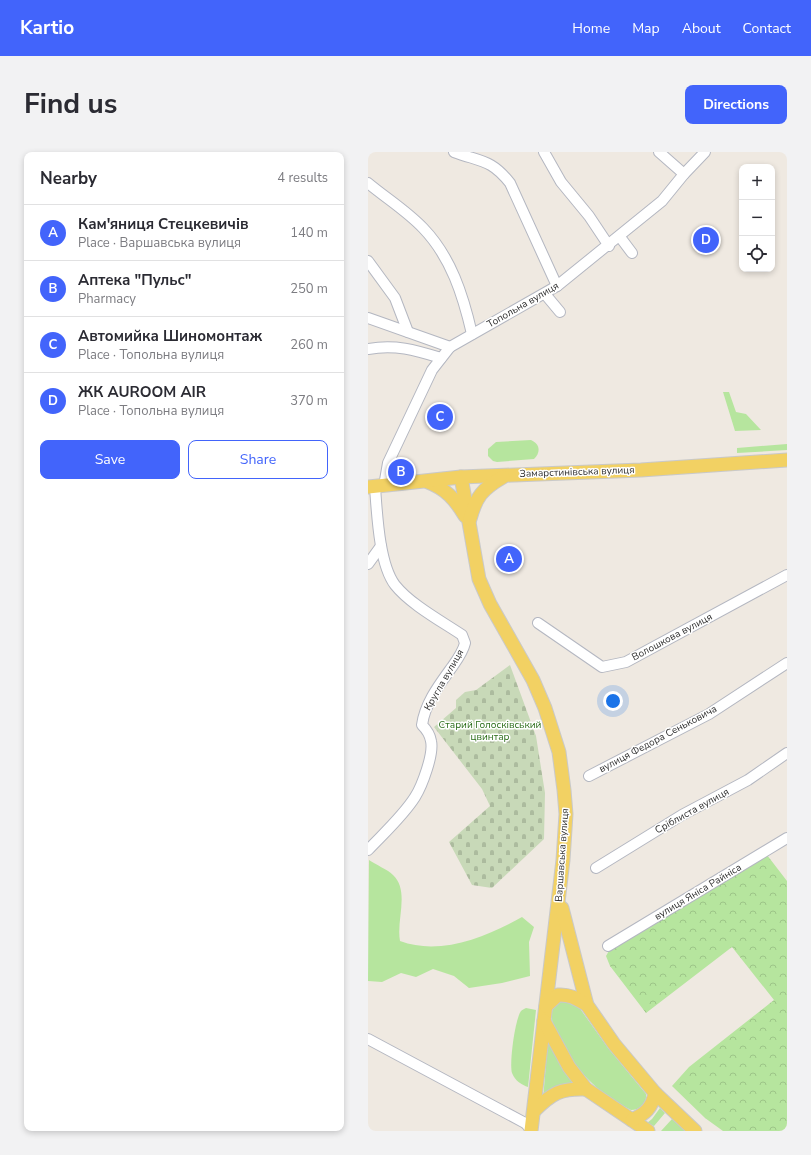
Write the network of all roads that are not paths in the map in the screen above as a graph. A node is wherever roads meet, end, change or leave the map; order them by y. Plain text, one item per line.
1 (454, 152) edge
2 (544, 152) edge
3 (659, 152) edge
4 (705, 152) edge
5 (684, 174) junction
6 (368, 183) edge
7 (620, 237) junction
8 (609, 246) junction
9 (632, 253) dead end
10 (368, 261) edge
11 (557, 286) junction
12 (545, 294) junction
13 (560, 312) dead end
14 (368, 318) edge
15 (408, 332) junction
16 (472, 334) junction
17 (450, 347) junction
18 (368, 349) edge
19 (440, 358) junction
20 (787, 460) edge
21 (505, 476) junction
22 (461, 477) junction
23 (425, 482) junction
24 (376, 487) edge
25 (469, 523) junction
26 (381, 546) junction
27 (368, 564) edge
28 (787, 575) edge
29 (538, 622) dead end
30 (787, 663) edge
31 (787, 753) edge
32 (589, 776) dead end
33 (787, 838) edge
34 (368, 850) edge
35 (596, 868) dead end
36 (559, 896) junction
37 (608, 946) dead end
38 (546, 1006) junction
39 (587, 1006) junction
40 (544, 1022) junction
41 (368, 1039) edge
42 (586, 1089) junction
43 (655, 1093) junction
44 (534, 1111) junction
45 (632, 1120) junction
46 (531, 1130) edge
47 (648, 1131) edge
48 (695, 1131) edge

1 - 11 street
2 - 8 street
3 - 5 street
4 - 5 street, Топольна вулиця
5 - 7 street, Топольна вулиця
6 - 16 street
7 - 8 street, Топольна вулиця
7 - 9 street
8 - 11 street, Топольна вулиця
10 - 15 street
11 - 12 street, Топольна вулиця
12 - 13 street
12 - 16 street, Топольна вулиця
14 - 15 street
15 - 17 street
16 - 17 street, Топольна вулиця
17 - 19 street, Топольна вулиця
18 - 19 street
19 - 24 street, Топольна вулиця
20 - 21 main road, Замарстинівська вулиця
21 - 22 main road, Замарстинівська вулиця
21 - 25 main road
22 - 23 main road, Замарстинівська вулиця
22 - 25 main road, Варшавська вулиця
23 - 24 main road, Замарстинівська вулиця
23 - 25 main road
24 - 26 street, Кругла вулиця
25 - 36 main road, Варшавська вулиця
26 - 27 street
26 - 34 street, Кругла вулиця
28 - 29 street, Волошкова вулиця
30 - 32 street, вулиця Федора Сеньковича
31 - 35 street, Сріблиста вулиця
33 - 37 street, вулиця Яніса Райніса
36 - 38 main road, Варшавська вулиця
36 - 39 main road
38 - 39 main road
38 - 40 main road, Варшавська вулиця
39 - 43 main road
40 - 42 main road
40 - 44 main road, Варшавська вулиця
41 - 46 street
42 - 44 main road
42 - 45 main road
43 - 45 main road
43 - 48 main road
44 - 46 main road, Варшавська вулиця
45 - 47 main road

